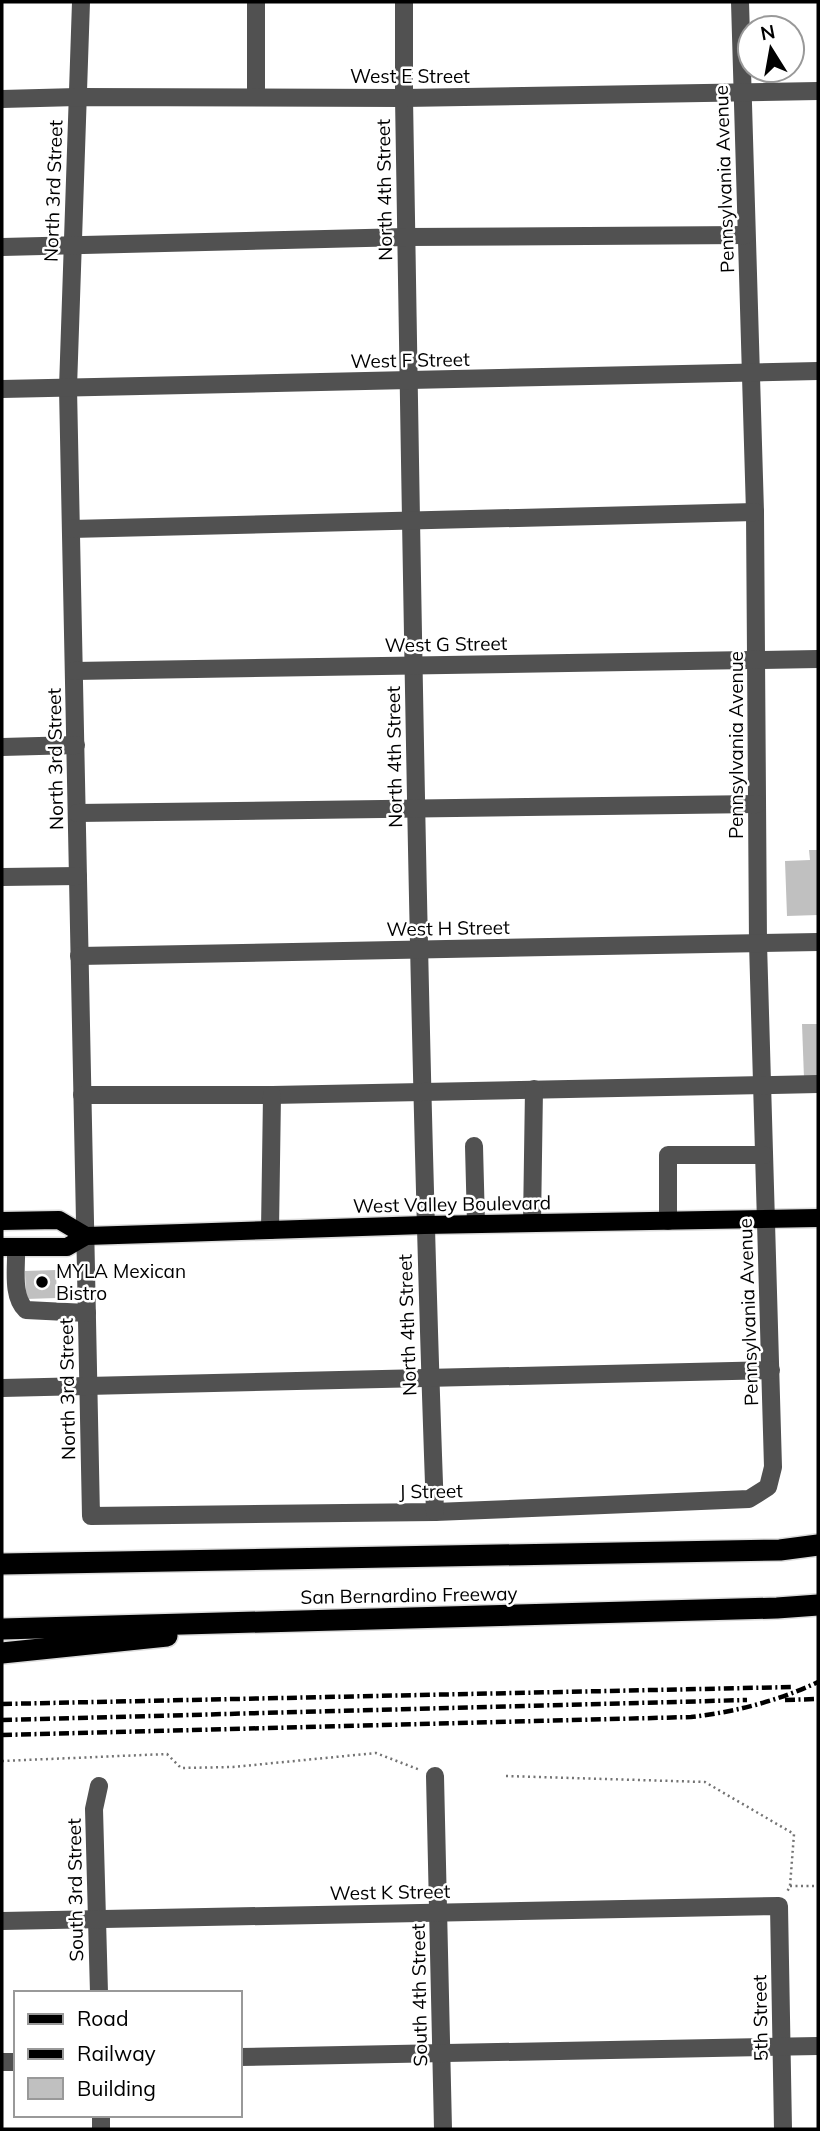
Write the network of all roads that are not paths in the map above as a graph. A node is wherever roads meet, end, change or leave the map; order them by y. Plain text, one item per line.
1 (84, 2) edge
2 (256, 2) edge
3 (404, 2) edge
4 (740, 2) edge
5 (818, 91) edge
6 (743, 92) junction
7 (77, 97) junction
8 (256, 97) junction
9 (404, 98) junction
10 (2, 100) edge
11 (746, 235) junction
12 (406, 237) junction
13 (73, 245) junction
14 (2, 247) edge
15 (818, 371) edge
16 (750, 373) junction
17 (408, 381) junction
18 (68, 388) junction
19 (2, 389) edge
20 (755, 512) junction
21 (411, 520) junction
22 (71, 529) junction
23 (818, 659) edge
24 (757, 661) junction
25 (413, 666) junction
26 (74, 671) junction
27 (76, 745) junction
28 (2, 747) edge
29 (757, 804) junction
30 (416, 807) junction
31 (77, 813) junction
32 (78, 876) junction
33 (2, 877) edge
34 (818, 942) edge
35 (758, 943) junction
36 (418, 949) junction
37 (79, 957) junction
38 (818, 1084) edge
39 (762, 1085) junction
40 (534, 1090) junction
41 (421, 1092) junction
42 (82, 1094) junction
43 (272, 1095) junction
44 (474, 1146) dead end
45 (764, 1155) junction
46 (818, 1218) edge
47 (766, 1219) junction
48 (668, 1220) junction
49 (2, 1221) edge
50 (532, 1223) junction
51 (477, 1224) junction
52 (424, 1225) junction
53 (270, 1230) junction
54 (86, 1237) junction
55 (9, 1247) edge
56 (87, 1313) junction
57 (771, 1370) junction
58 (430, 1378) junction
59 (88, 1387) junction
60 (2, 1388) edge
61 (768, 1487) joint
62 (435, 1512) junction
63 (91, 1516) joint
64 (818, 1545) edge
65 (2, 1553) edge
66 (30, 1563) junction
67 (2, 1564) edge
68 (818, 1605) edge
69 (337, 1619) junction
70 (2, 1629) edge
71 (2, 1653) edge
72 (435, 1776) road end
73 (99, 1786) dead end
74 (779, 1906) joint
75 (438, 1912) junction
76 (97, 1918) junction
77 (2, 1921) edge
78 (99, 1991) edge
79 (781, 2046) junction
80 (818, 2046) edge
81 (441, 2053) junction
82 (242, 2057) edge
83 (443, 2129) edge
84 (782, 2129) edge

1 - 7 street, North 3rd Street
2 - 8 street
3 - 9 street, North 4th Street
4 - 6 street, Pennsylvania Avenue
5 - 6 street, West E Street
6 - 9 street, West E Street
6 - 11 street, Pennsylvania Avenue
7 - 8 street, West E Street
7 - 10 street, West E Street
7 - 13 street, North 3rd Street
8 - 9 street, West E Street
9 - 12 street, North 4th Street
11 - 12 street
11 - 16 street, Pennsylvania Avenue
12 - 13 street
12 - 17 street, North 4th Street
13 - 14 street
13 - 18 street, North 3rd Street
15 - 16 street, West F Street
16 - 17 street, West F Street
16 - 20 street, Pennsylvania Avenue
17 - 18 street, West F Street
17 - 21 street, North 4th Street
18 - 19 street, West F Street
18 - 22 street, North 3rd Street
20 - 21 street
20 - 24 street, Pennsylvania Avenue
21 - 22 street
21 - 25 street, North 4th Street
22 - 26 street, North 3rd Street
23 - 24 street, West G Street
24 - 25 street, West G Street
24 - 29 street, Pennsylvania Avenue
25 - 26 street, West G Street
25 - 30 street, North 4th Street
26 - 27 street, North 3rd Street
27 - 28 street
27 - 31 street, North 3rd Street
29 - 30 street
29 - 35 street, Pennsylvania Avenue
30 - 31 street
30 - 36 street, North 4th Street
31 - 32 street, North 3rd Street
32 - 33 street
32 - 37 street, North 3rd Street
34 - 35 street, West H Street
35 - 36 street, West H Street
35 - 39 street, Pennsylvania Avenue
36 - 37 street, West H Street
36 - 41 street, North 4th Street
37 - 42 street, North 3rd Street
38 - 39 street
39 - 40 street
39 - 45 street, Pennsylvania Avenue
40 - 41 street
40 - 50 street
41 - 43 street
41 - 52 street, North 4th Street
42 - 43 street
42 - 54 street, North 3rd Street
43 - 53 street
44 - 51 street
45 - 47 street, Pennsylvania Avenue
45 - 48 street
46 - 47 main road, West Valley Boulevard
47 - 48 main road, West Valley Boulevard
47 - 57 street, Pennsylvania Avenue
48 - 50 main road, West Valley Boulevard
49 - 54 main road
50 - 51 main road, West Valley Boulevard
51 - 52 main road, West Valley Boulevard
52 - 53 main road, West Valley Boulevard
52 - 58 street, North 4th Street
53 - 54 main road, West Valley Boulevard
54 - 55 main road, West Valley Boulevard
54 - 56 street, North 3rd Street
55 - 56 street
56 - 59 street, North 3rd Street
57 - 58 street
57 - 61 street, Pennsylvania Avenue
58 - 59 street
58 - 62 street, North 4th Street
59 - 60 street
59 - 63 street, North 3rd Street
61 - 62 street, J Street
62 - 63 street, J Street
64 - 66 highway, San Bernardino Freeway
65 - 66 highway
66 - 67 highway, San Bernardino Freeway
68 - 69 highway, San Bernardino Freeway
69 - 70 highway, San Bernardino Freeway
69 - 71 highway
72 - 75 street, South 4th Street
73 - 76 street, South 3rd Street
74 - 75 street, West K Street
74 - 79 street, 5th Street
75 - 76 street, West K Street
75 - 81 street, South 4th Street
76 - 77 street, West K Street
76 - 78 street, South 3rd Street
79 - 80 street
79 - 81 street
79 - 84 street, 5th Street
81 - 82 street
81 - 83 street, South 4th Street

